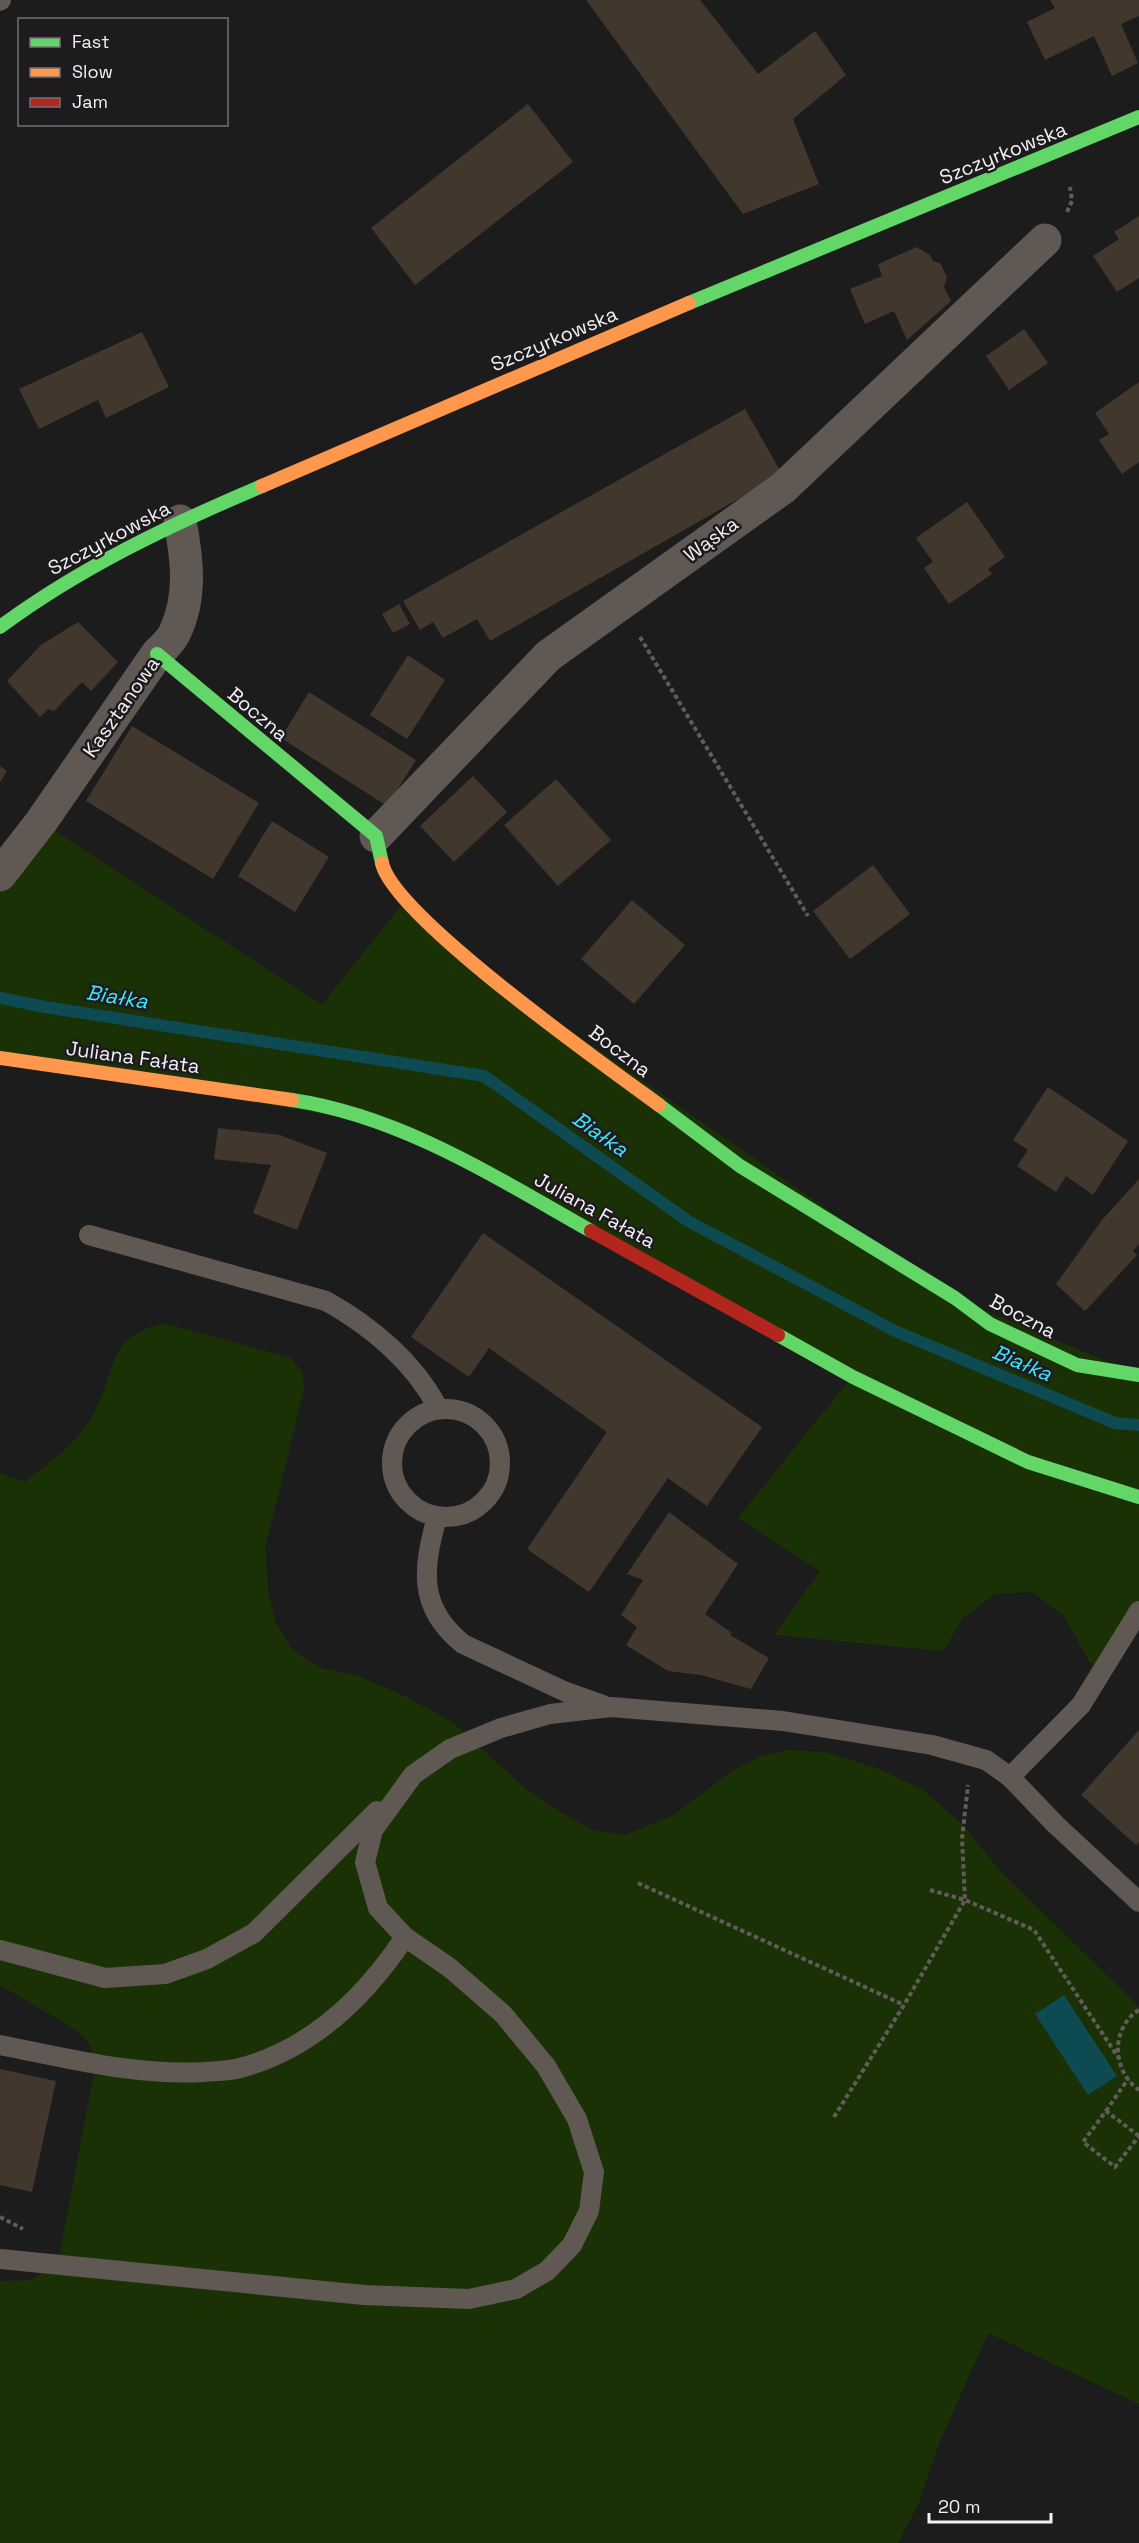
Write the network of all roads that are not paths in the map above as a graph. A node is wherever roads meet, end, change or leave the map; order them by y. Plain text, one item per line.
1 (1139, 117) edge
2 (1046, 240) dead end
3 (180, 521) junction
4 (0, 627) edge
5 (157, 654) junction
6 (376, 836) junction
7 (0, 875) edge
8 (0, 1058) edge
9 (89, 1235) dead end
10 (1139, 1376) edge
11 (438, 1408) junction
12 (1139, 1497) edge
13 (436, 1517) junction
14 (1139, 1611) edge
15 (611, 1707) junction
16 (413, 1775) junction
17 (1010, 1777) junction
18 (1139, 1902) edge
19 (405, 1937) junction
20 (0, 1950) edge
21 (0, 2045) edge
22 (0, 2259) edge

1 - 3 street, Szczyrkowska
2 - 6 street, Wąska
3 - 4 street, Szczyrkowska
3 - 5 street, Kasztanowa
5 - 6 street, Boczna
5 - 7 street, Kasztanowa
6 - 10 street, Boczna
8 - 12 street, Juliana Fałata
9 - 11 lane
11 - 13 lane
11 - 13 lane
13 - 15 lane
14 - 17 lane
15 - 16 lane
15 - 17 lane
16 - 19 lane
16 - 20 lane
17 - 18 lane
19 - 21 lane
19 - 22 lane

